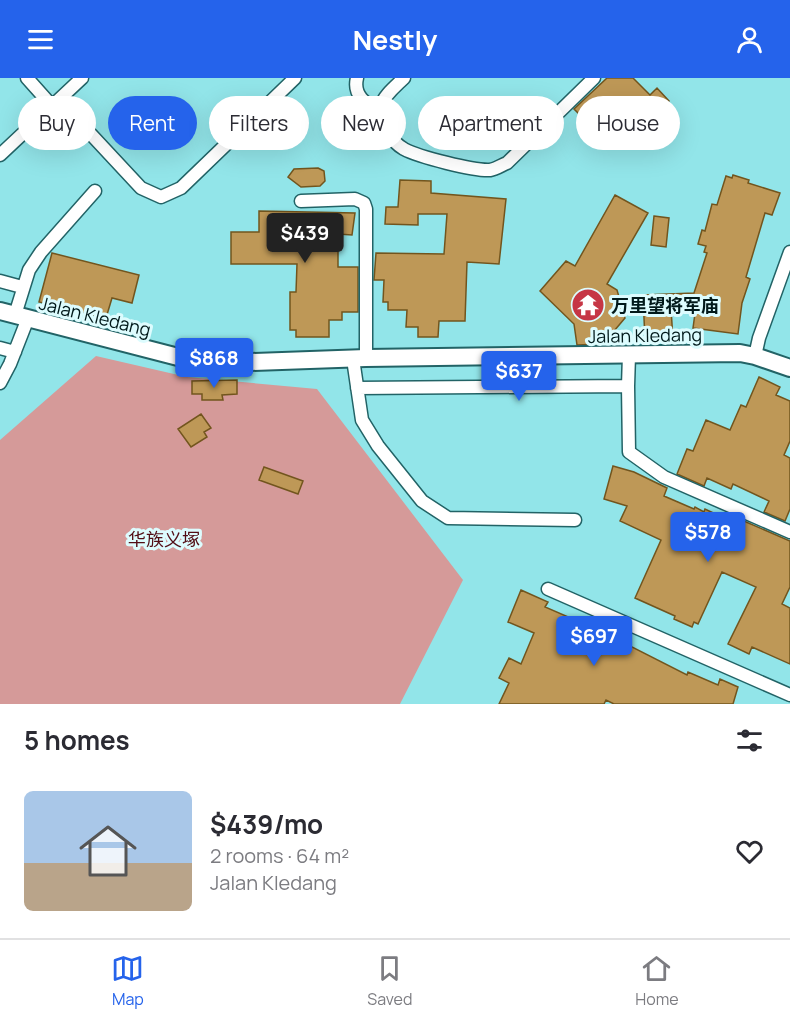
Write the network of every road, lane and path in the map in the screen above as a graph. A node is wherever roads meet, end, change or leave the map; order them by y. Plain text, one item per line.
1 (27, 78) edge
2 (82, 78) edge
3 (295, 78) edge
4 (357, 78) edge
5 (404, 78) edge
6 (594, 78) edge
7 (48, 96) edge
8 (63, 96) edge
9 (359, 96) edge
10 (387, 96) edge
11 (18, 138) edge
12 (96, 143) edge
13 (406, 149) edge
14 (0, 155) edge
15 (95, 191) dead end
16 (301, 201) dead end
17 (790, 252) edge
18 (0, 281) edge
19 (22, 287) junction
20 (14, 315) edge
21 (0, 348) edge
22 (15, 352) junction
23 (629, 355) junction
24 (755, 356) junction
25 (360, 359) junction
26 (790, 368) edge
27 (0, 383) edge
28 (628, 386) junction
29 (357, 388) junction
30 (575, 520) dead end
31 (790, 532) edge
32 (548, 589) dead end
33 (790, 694) edge

1 - 7 street
2 - 8 street
3 - 12 street
4 - 9 street
5 - 10 street
6 - 13 street
11 - 14 street
15 - 19 street
16 - 25 street
17 - 24 street
18 - 19 street
19 - 20 street
20 - 22 street
20 - 25 main road, Jalan Kledang
21 - 22 street
22 - 27 street
23 - 24 main road, Jalan Kledang
23 - 25 main road, Jalan Kledang
23 - 28 street
24 - 26 main road, Jalan Kledang
25 - 29 street
28 - 29 street
28 - 31 street
29 - 30 street
32 - 33 street

